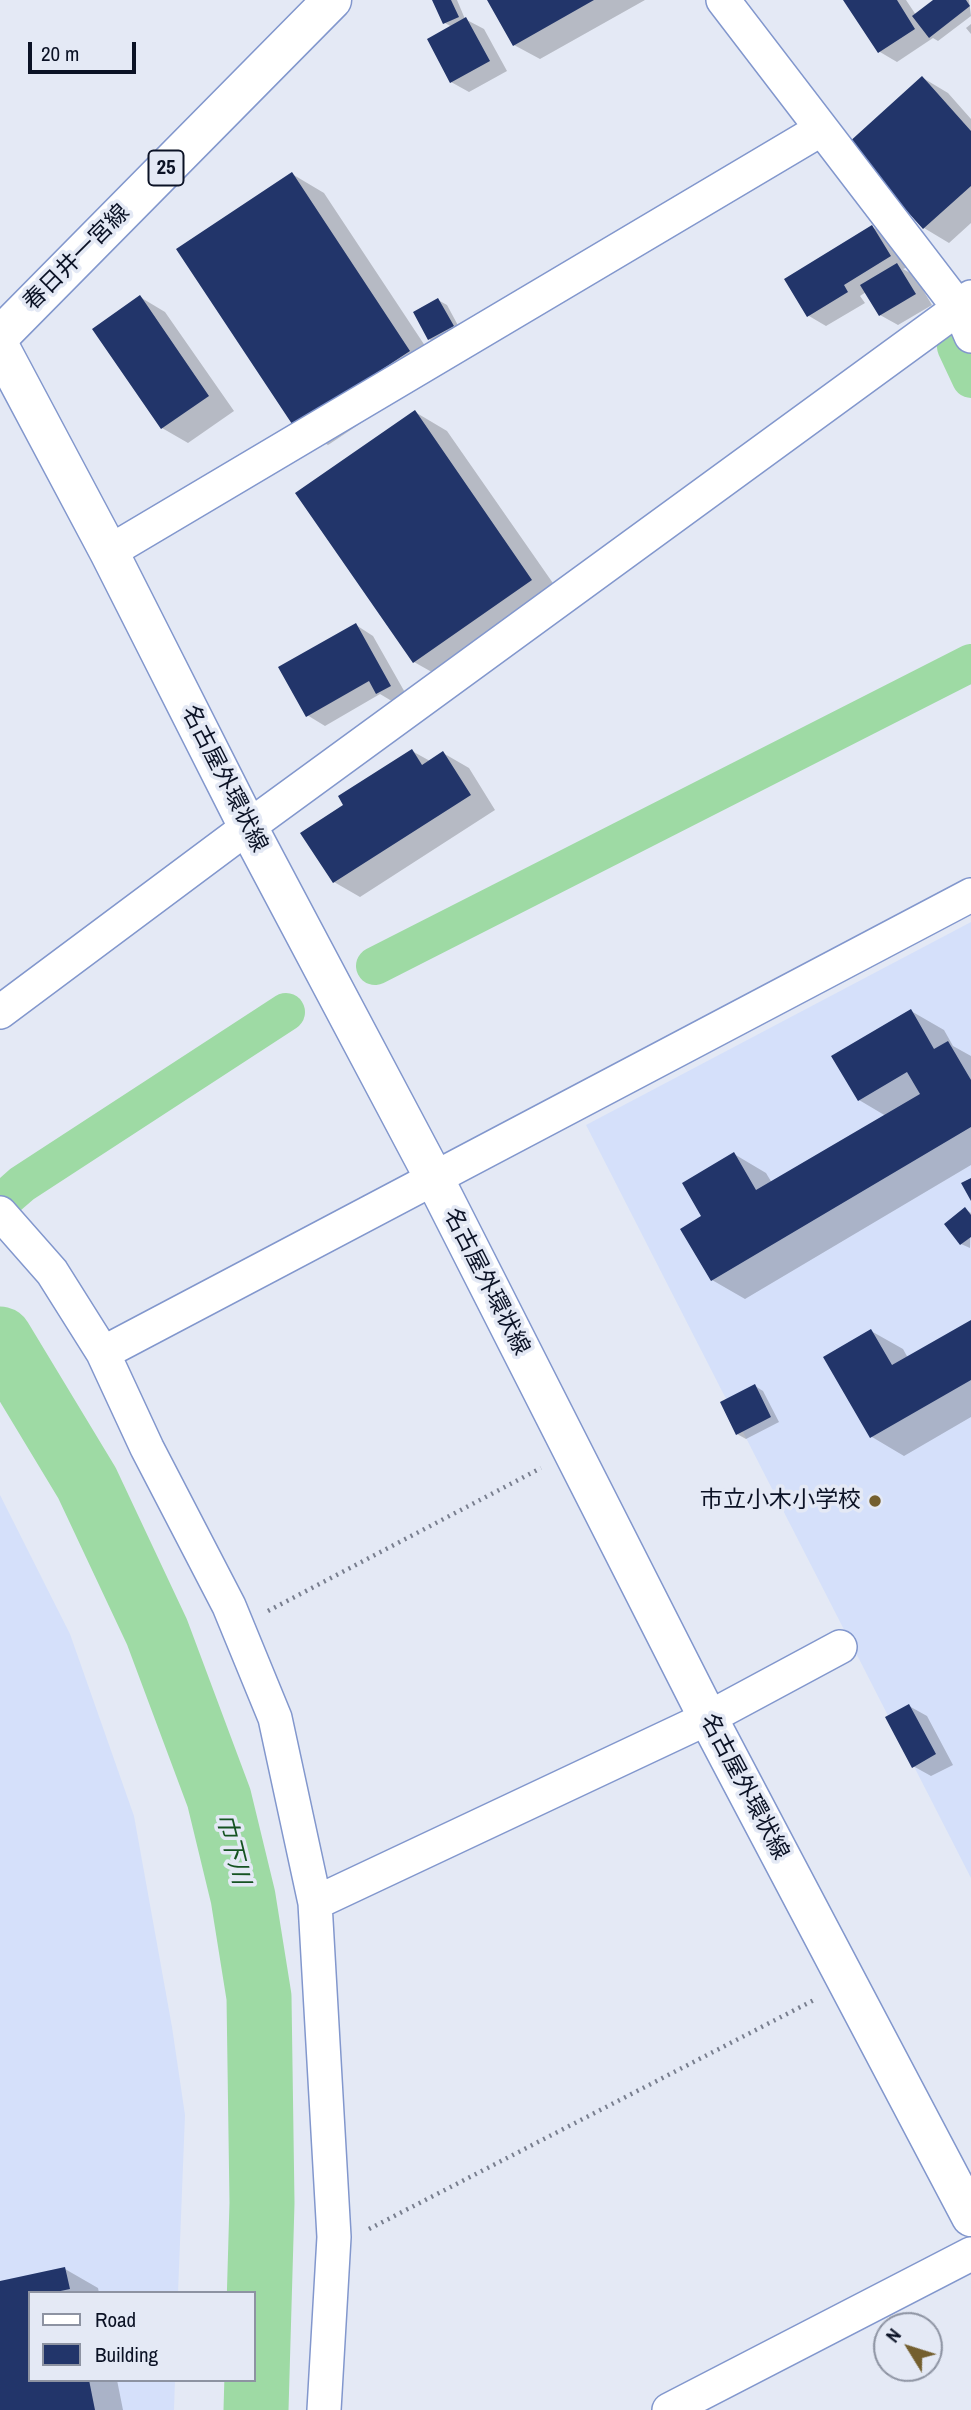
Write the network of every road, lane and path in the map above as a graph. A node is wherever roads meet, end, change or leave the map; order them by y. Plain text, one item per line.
1 (332, 0) edge
2 (723, 0) edge
3 (820, 130) junction
4 (967, 314) edge
5 (0, 336) edge
6 (0, 347) edge
7 (109, 552) junction
8 (248, 827) junction
9 (971, 895) edge
10 (0, 1012) edge
11 (434, 1178) junction
12 (5, 1219) edge
13 (103, 1353) junction
14 (573, 1452) junction
15 (268, 1611) dead end
16 (840, 1647) dead end
17 (708, 1718) junction
18 (315, 1903) junction
19 (848, 1983) junction
20 (971, 2217) edge
21 (363, 2232) dead end
22 (971, 2254) edge
23 (324, 2410) edge
24 (669, 2410) edge

1 - 5 main road, 春日井一宮線 / 25
2 - 3 street
3 - 4 street
3 - 7 street
4 - 8 street
6 - 7 main road, 名古屋外環状線
7 - 8 main road, 名古屋外環状線
8 - 10 street
8 - 11 main road, 名古屋外環状線
9 - 11 street
11 - 13 street
11 - 14 main road, 名古屋外環状線
12 - 13 street
13 - 18 street
14 - 15 path
14 - 17 main road, 名古屋外環状線
16 - 17 street
17 - 18 street
17 - 19 main road, 名古屋外環状線
18 - 23 street
19 - 20 main road, 名古屋外環状線
19 - 21 path
22 - 24 street

